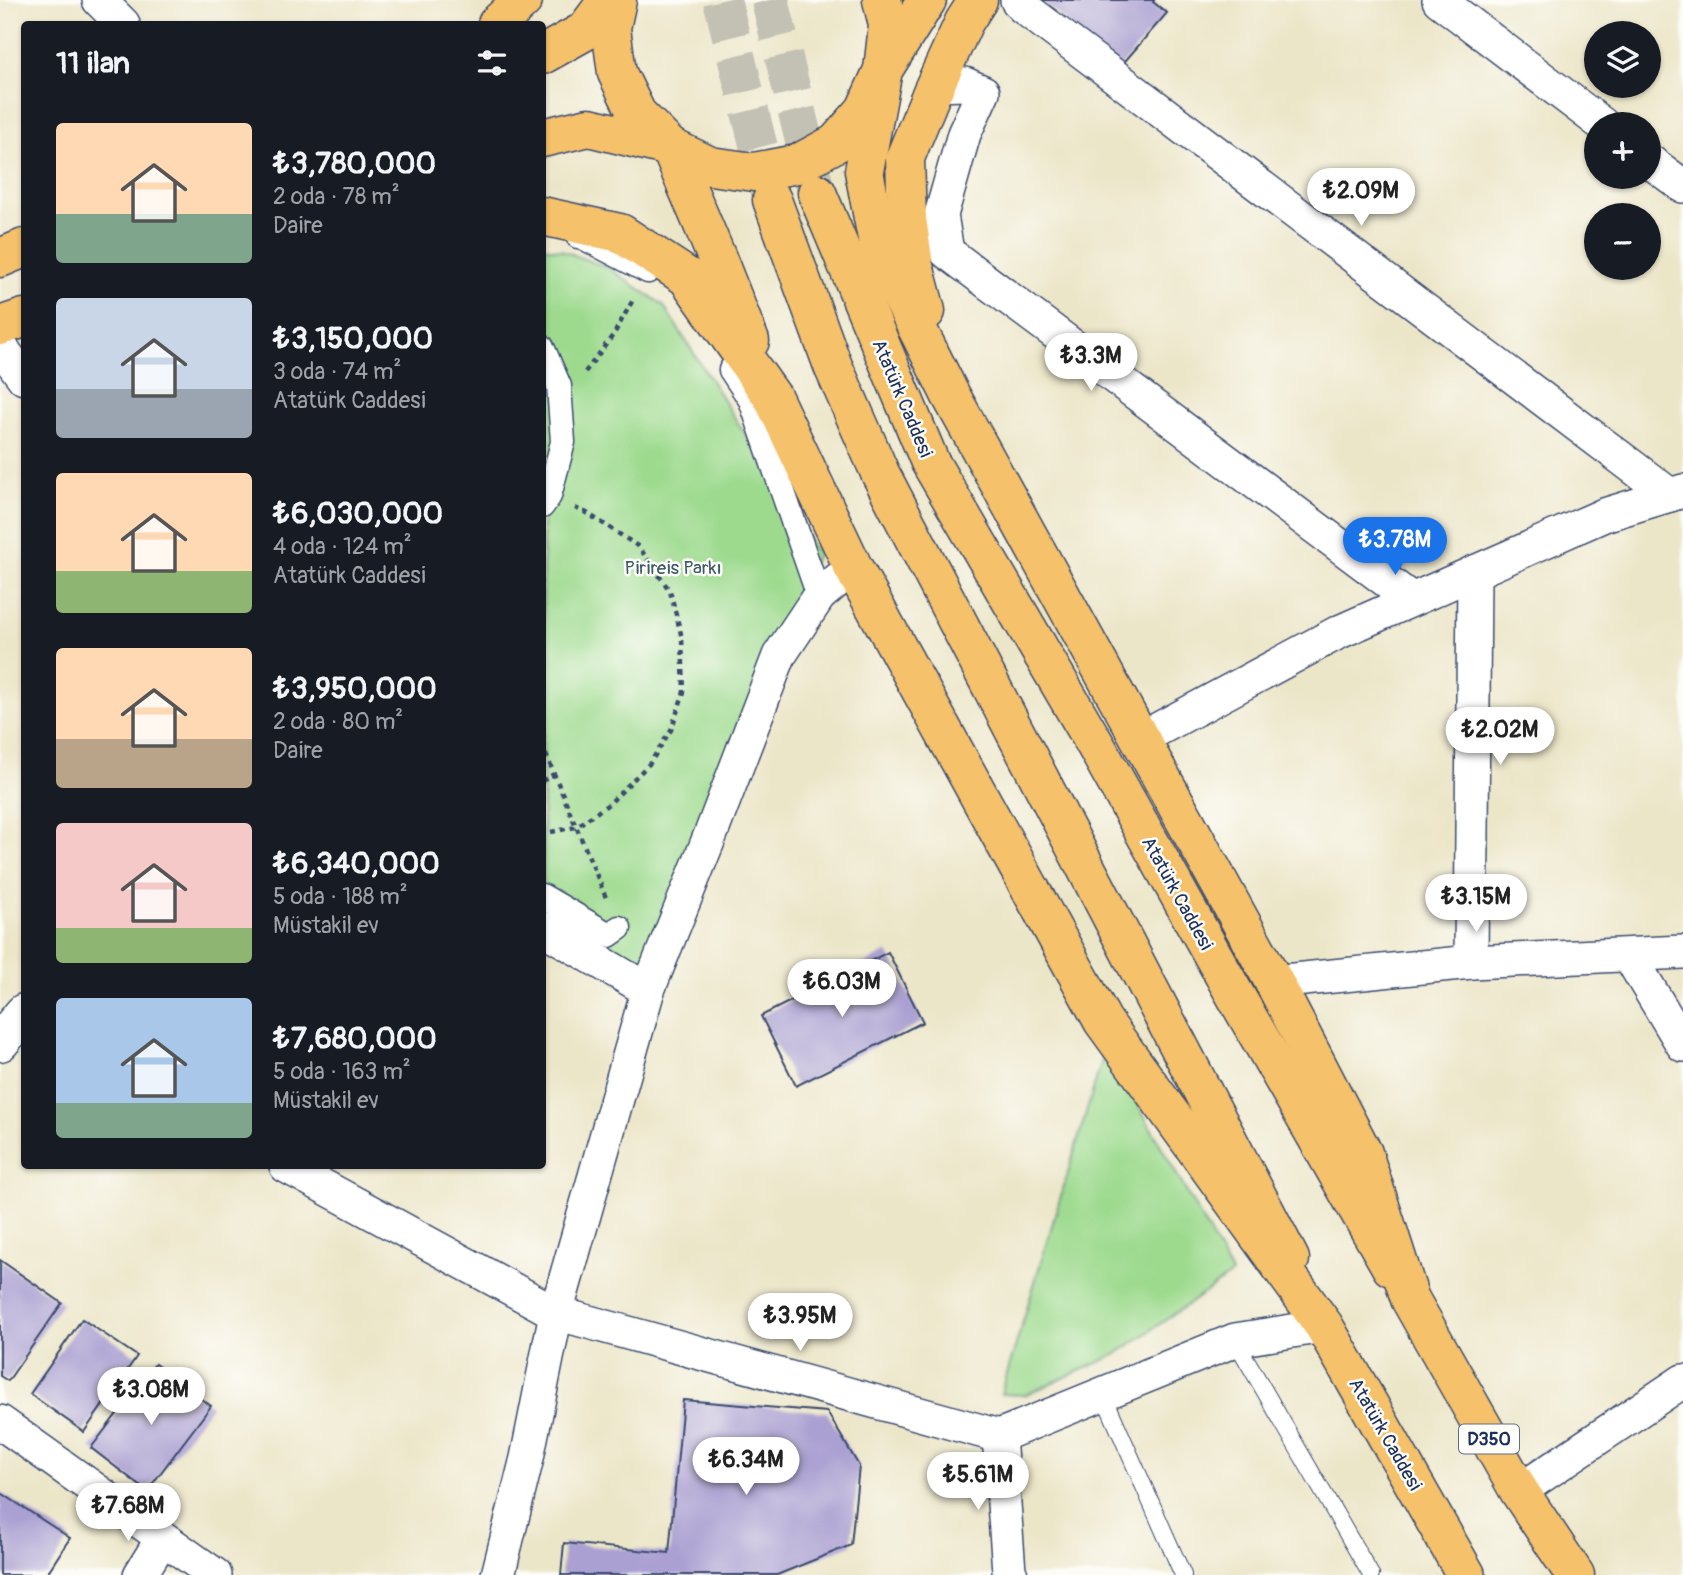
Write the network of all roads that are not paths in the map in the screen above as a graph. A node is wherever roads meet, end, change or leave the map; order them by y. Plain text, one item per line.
1 (99, 0) edge
2 (523, 0) edge
3 (608, 0) edge
4 (617, 0) edge
5 (881, 0) edge
6 (927, 0) edge
7 (978, 0) edge
8 (1017, 0) edge
9 (1439, 0) edge
10 (119, 21) edge
11 (499, 21) edge
12 (546, 53) edge
13 (883, 70) junction
14 (935, 85) junction
15 (1586, 112) edge
16 (546, 137) edge
17 (670, 147) junction
18 (1661, 170) edge
19 (1683, 186) edge
20 (817, 193) tunnel mouth
21 (772, 200) tunnel mouth
22 (546, 217) edge
23 (546, 231) edge
24 (21, 249) edge
25 (0, 258) edge
26 (21, 319) edge
27 (0, 326) edge
28 (0, 346) edge
29 (546, 356) edge
30 (21, 373) edge
31 (950, 394) junction
32 (773, 398) junction
33 (1676, 493) edge
34 (546, 501) edge
35 (853, 567) junction
36 (1474, 572) junction
37 (819, 596) junction
38 (1411, 599) junction
39 (1140, 739) junction
40 (546, 897) edge
41 (619, 928) road end
42 (546, 930) edge
43 (1683, 952) edge
44 (1629, 955) junction
45 (1471, 962) junction
46 (1274, 982) junction
47 (648, 990) junction
48 (1683, 1045) edge
49 (292, 1169) edge
50 (1410, 1299) junction
51 (556, 1313) junction
52 (1324, 1326) junction
53 (1235, 1340) junction
54 (1683, 1381) edge
55 (1103, 1394) junction
56 (0, 1422) edge
57 (999, 1436) junction
58 (1519, 1491) junction
59 (162, 1539) junction
60 (140, 1575) edge
61 (215, 1575) edge
62 (498, 1575) edge
63 (1011, 1575) edge
64 (1183, 1575) edge
65 (1371, 1575) edge
66 (1466, 1575) edge
67 (1576, 1575) edge

1 - 10 street
2 - 11 main road
3 - 12 main road
4 - 17 main road
5 - 13 main road
6 - 13 main road
7 - 14 main road
8 - 33 street
9 - 15 street
13 - 17 main road
13 - 31 main road
14 - 31 main road
14 - 38 street
16 - 17 main road
17 - 32 main road
18 - 19 street
20 - 50 main road, Atatürk Caddesi
21 - 52 main road, Atatürk Caddesi
22 - 32 main road
23 - 37 street
24 - 25 main road
26 - 27 main road
28 - 30 street
29 - 34 street
31 - 39 main road
32 - 35 main road
33 - 36 street
35 - 37 street
35 - 52 main road
36 - 38 street
36 - 45 street
37 - 47 street
38 - 39 street
39 - 46 main road
40 - 41 street
42 - 47 street
43 - 44 street
44 - 45 street
44 - 48 street
45 - 46 street
46 - 50 main road
47 - 51 street
49 - 51 street
50 - 58 main road, Atatürk Caddesi / D350
51 - 57 street
51 - 62 street
52 - 53 street
52 - 66 main road, Atatürk Caddesi
53 - 55 street
53 - 65 lane
54 - 58 street
55 - 57 street
55 - 64 lane
56 - 59 street
57 - 63 street
58 - 67 main road, Atatürk Caddesi / D350
59 - 60 street
59 - 61 street

